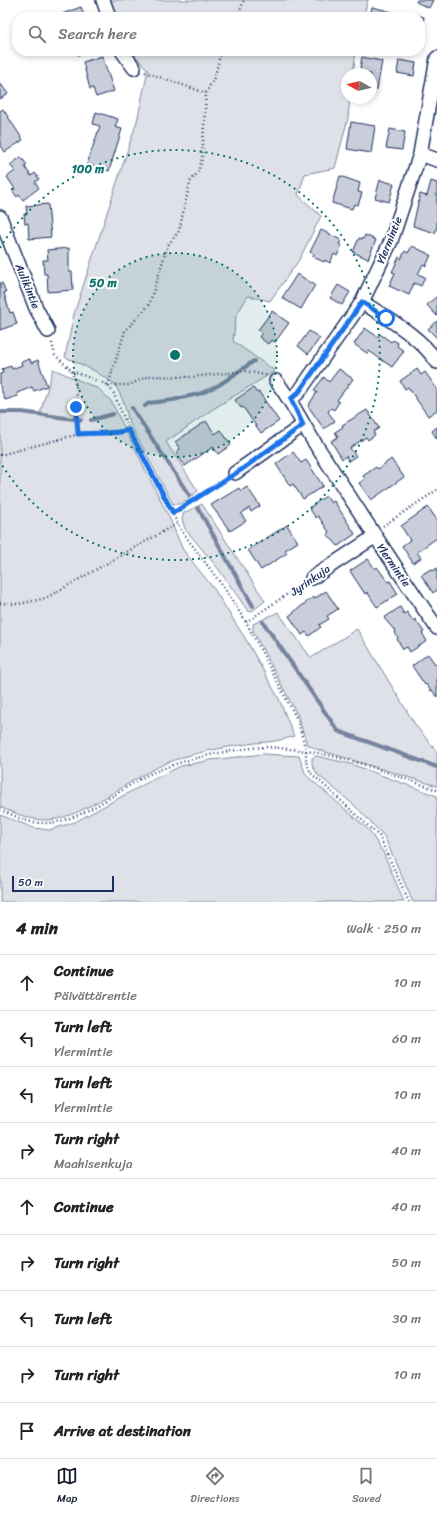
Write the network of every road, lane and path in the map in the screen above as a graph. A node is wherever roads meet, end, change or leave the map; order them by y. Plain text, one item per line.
1 (103, 0) edge
2 (244, 0) edge
3 (107, 12) edge
4 (240, 12) edge
5 (126, 56) edge
6 (220, 56) edge
7 (437, 58) edge
8 (134, 68) joint
9 (206, 92) junction
10 (420, 154) junction
11 (437, 160) edge
12 (0, 217) edge
13 (362, 302) junction
14 (48, 331) joint
15 (437, 362) edge
16 (72, 371) junction
17 (276, 381) joint
18 (108, 385) junction
19 (291, 399) junction
20 (303, 425) junction
21 (129, 430) junction
22 (78, 434) junction
23 (0, 454) edge
24 (235, 474) joint
25 (437, 490) edge
26 (173, 513) junction
27 (178, 523) junction
28 (374, 537) junction
29 (312, 578) joint
30 (0, 602) edge
31 (246, 622) junction
32 (437, 628) edge
33 (306, 750) junction
34 (437, 790) edge
35 (0, 810) edge
36 (409, 902) edge

1 - 3 street
2 - 4 path
5 - 8 street
6 - 9 path
7 - 10 street, Ylermintie
8 - 9 path
9 - 18 path
10 - 11 street
10 - 13 street, Ylermintie
12 - 14 street, Aulikintie
13 - 15 street
13 - 19 street, Ylermintie
14 - 16 path
16 - 18 path
16 - 22 path
17 - 18 path
17 - 19 street, Ylermintie
18 - 21 path
19 - 20 street, Ylermintie
20 - 24 street
20 - 28 street, Ylermintie
21 - 22 path
21 - 26 path
22 - 23 path
24 - 26 path
25 - 28 path
26 - 27 path
27 - 30 path
27 - 31 path
28 - 29 street, Jyrinkuja
28 - 32 street, Ylermintie
29 - 31 path, Jyrinkuja
31 - 33 path
33 - 34 path
33 - 35 path
33 - 36 path

